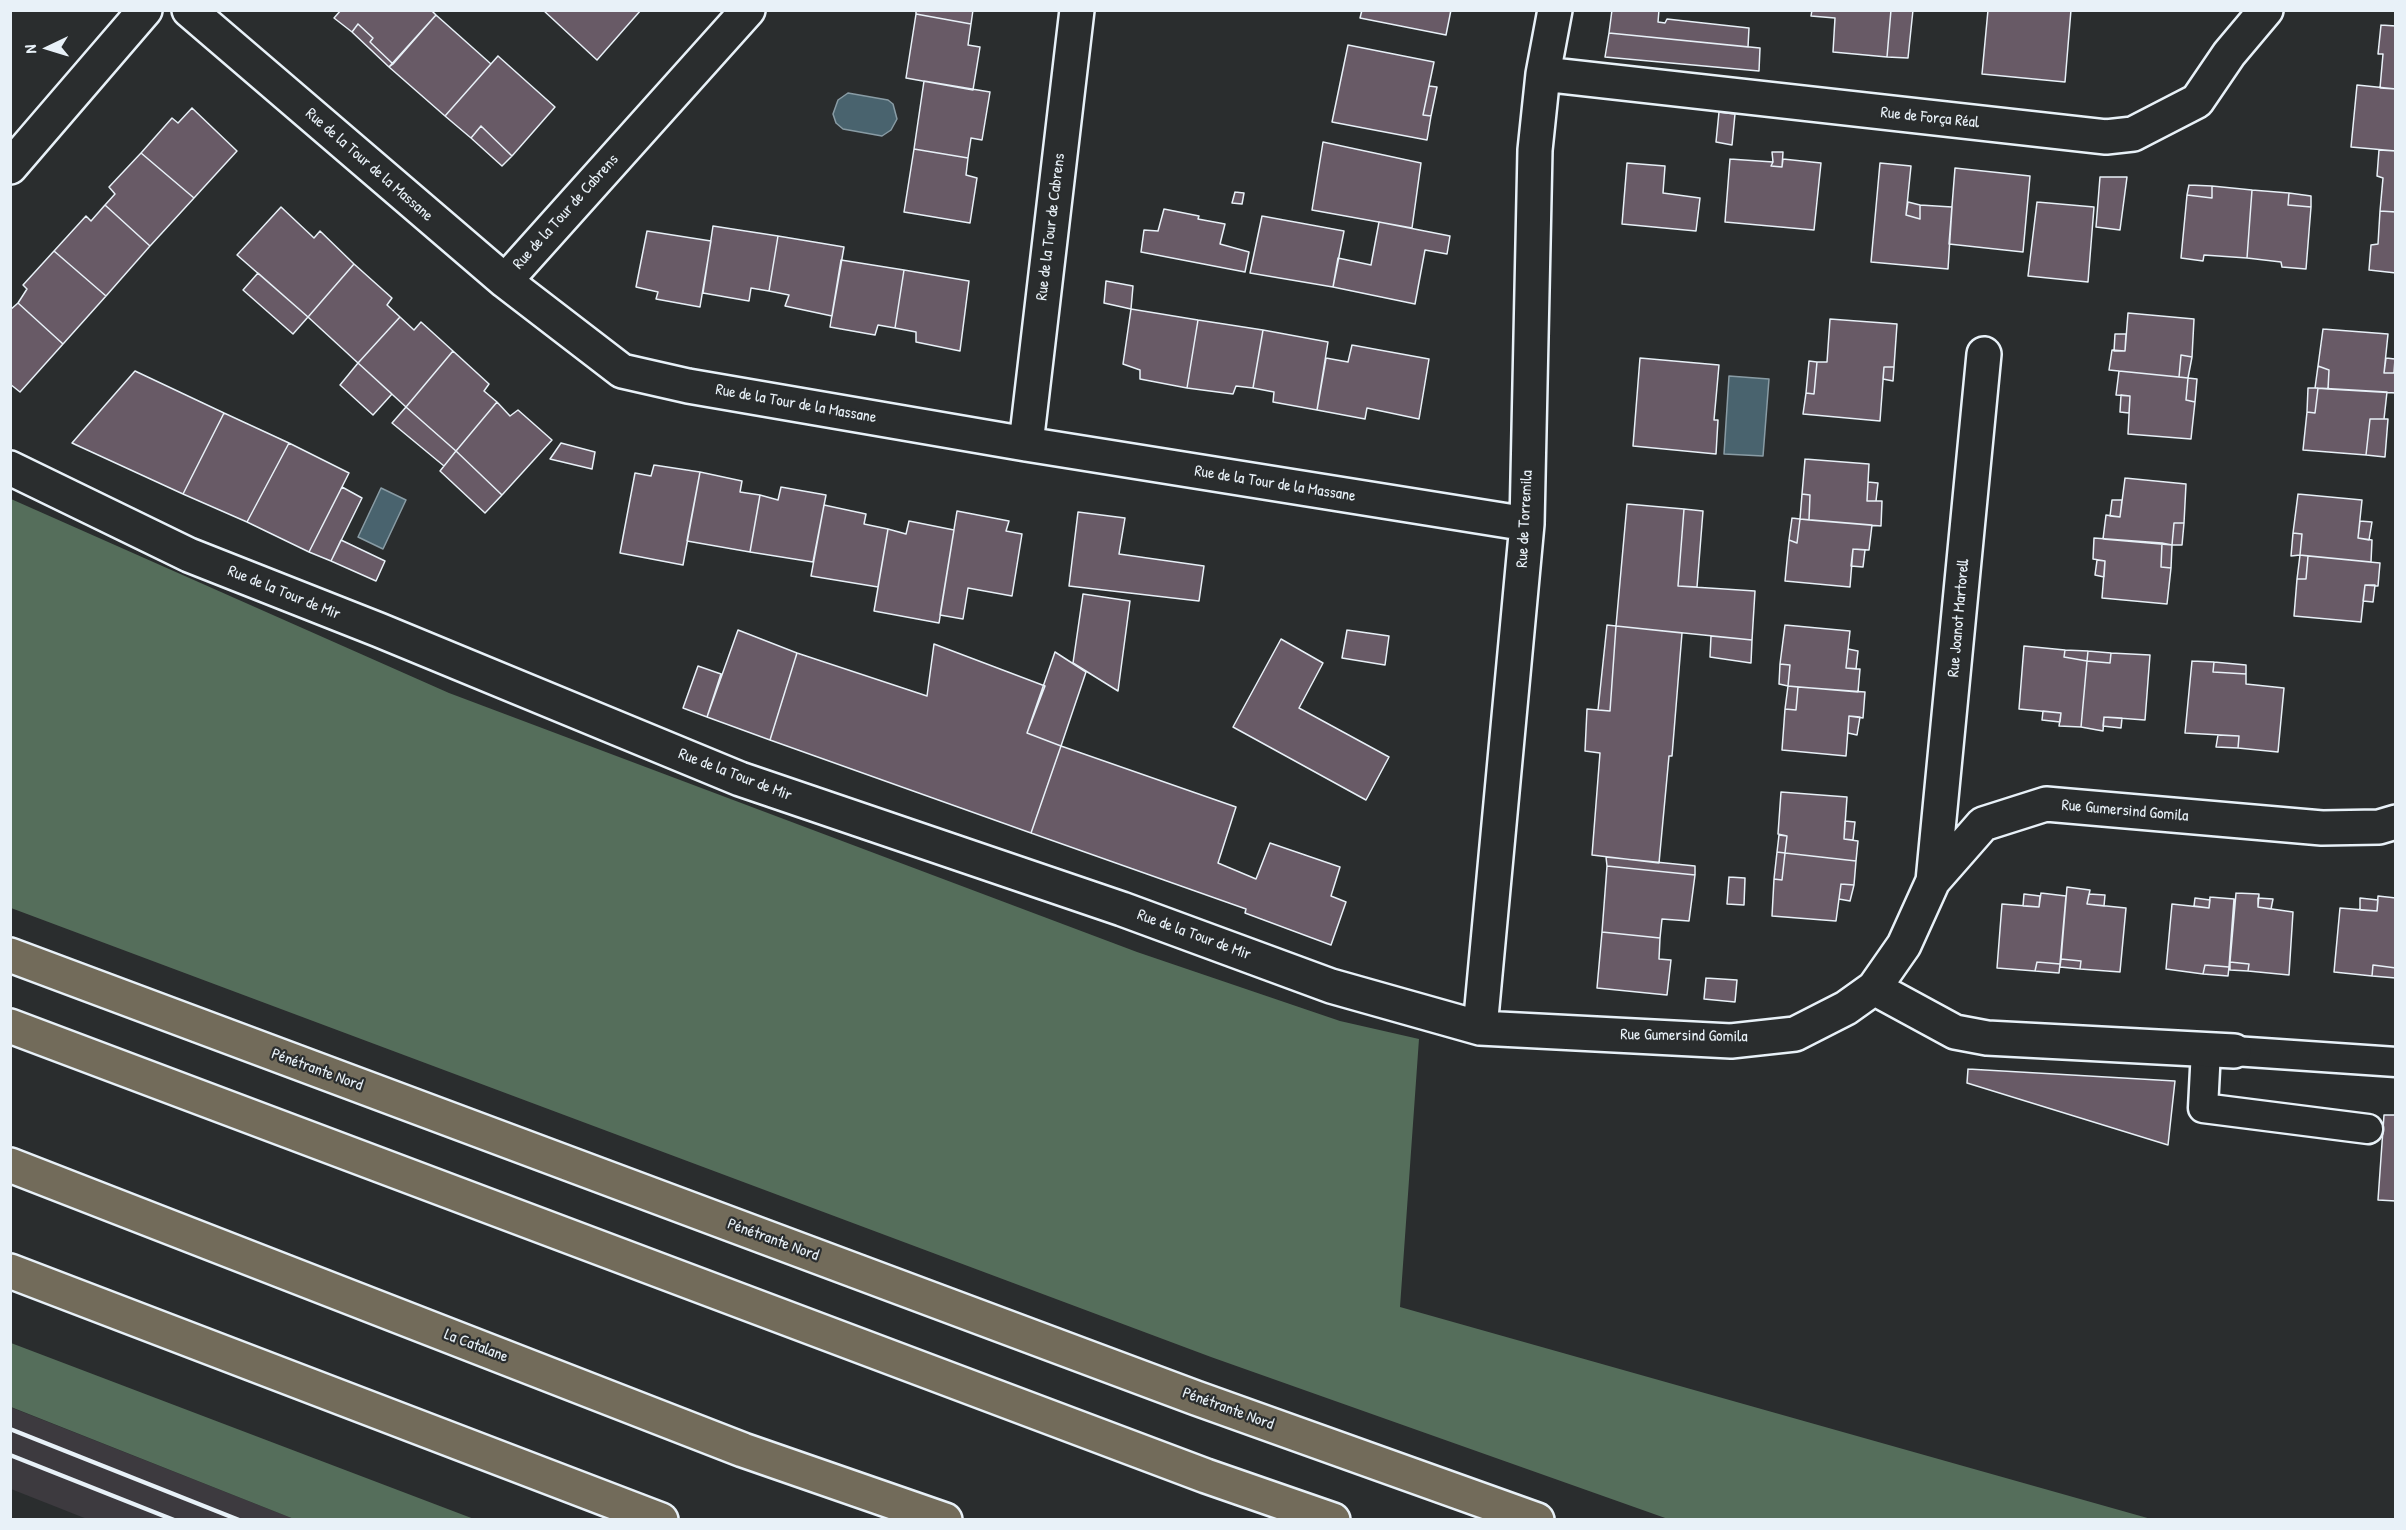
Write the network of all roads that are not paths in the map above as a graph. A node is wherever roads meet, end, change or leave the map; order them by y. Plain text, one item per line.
1 (145, 10) edge
2 (189, 10) edge
3 (748, 10) edge
4 (1077, 10) edge
5 (1555, 10) edge
6 (2266, 10) edge
7 (1543, 74) junction
8 (10, 167) edge
9 (505, 281) junction
10 (1984, 354) dead end
11 (1026, 444) junction
12 (10, 468) edge
13 (1527, 524) junction
14 (2396, 822) edge
15 (1933, 881) junction
16 (10, 955) edge
17 (1874, 988) junction
18 (10, 1026) edge
19 (1480, 1028) junction
20 (2220, 1050) junction
21 (2396, 1062) edge
22 (2368, 1129) dead end
23 (10, 1165) edge
24 (10, 1271) edge
25 (661, 1520) edge
26 (945, 1520) edge
27 (1333, 1520) edge
28 (1537, 1520) edge

1 - 8 street
2 - 9 street, Rue de la Tour de la Massane
3 - 9 street, Rue de la Tour de Cabrens
4 - 11 street, Rue de la Tour de Cabrens
5 - 7 street, Rue de Torremila
6 - 7 street, Rue de Força Réal
7 - 13 street, Rue de Torremila
9 - 11 street, Rue de la Tour de la Massane
10 - 15 street, Rue Joanot Martorell
11 - 13 street, Rue de la Tour de la Massane
12 - 19 street, Rue de la Tour de Mir
13 - 19 street, Rue de Torremila
14 - 15 street, Rue Gumersind Gomila
15 - 17 street, Rue Gumersind Gomila
16 - 28 highway, Pénétrante Nord
17 - 19 street, Rue Gumersind Gomila
17 - 20 street
18 - 27 highway
20 - 21 lane
20 - 22 lane
23 - 26 highway, La Catalane
24 - 25 highway

